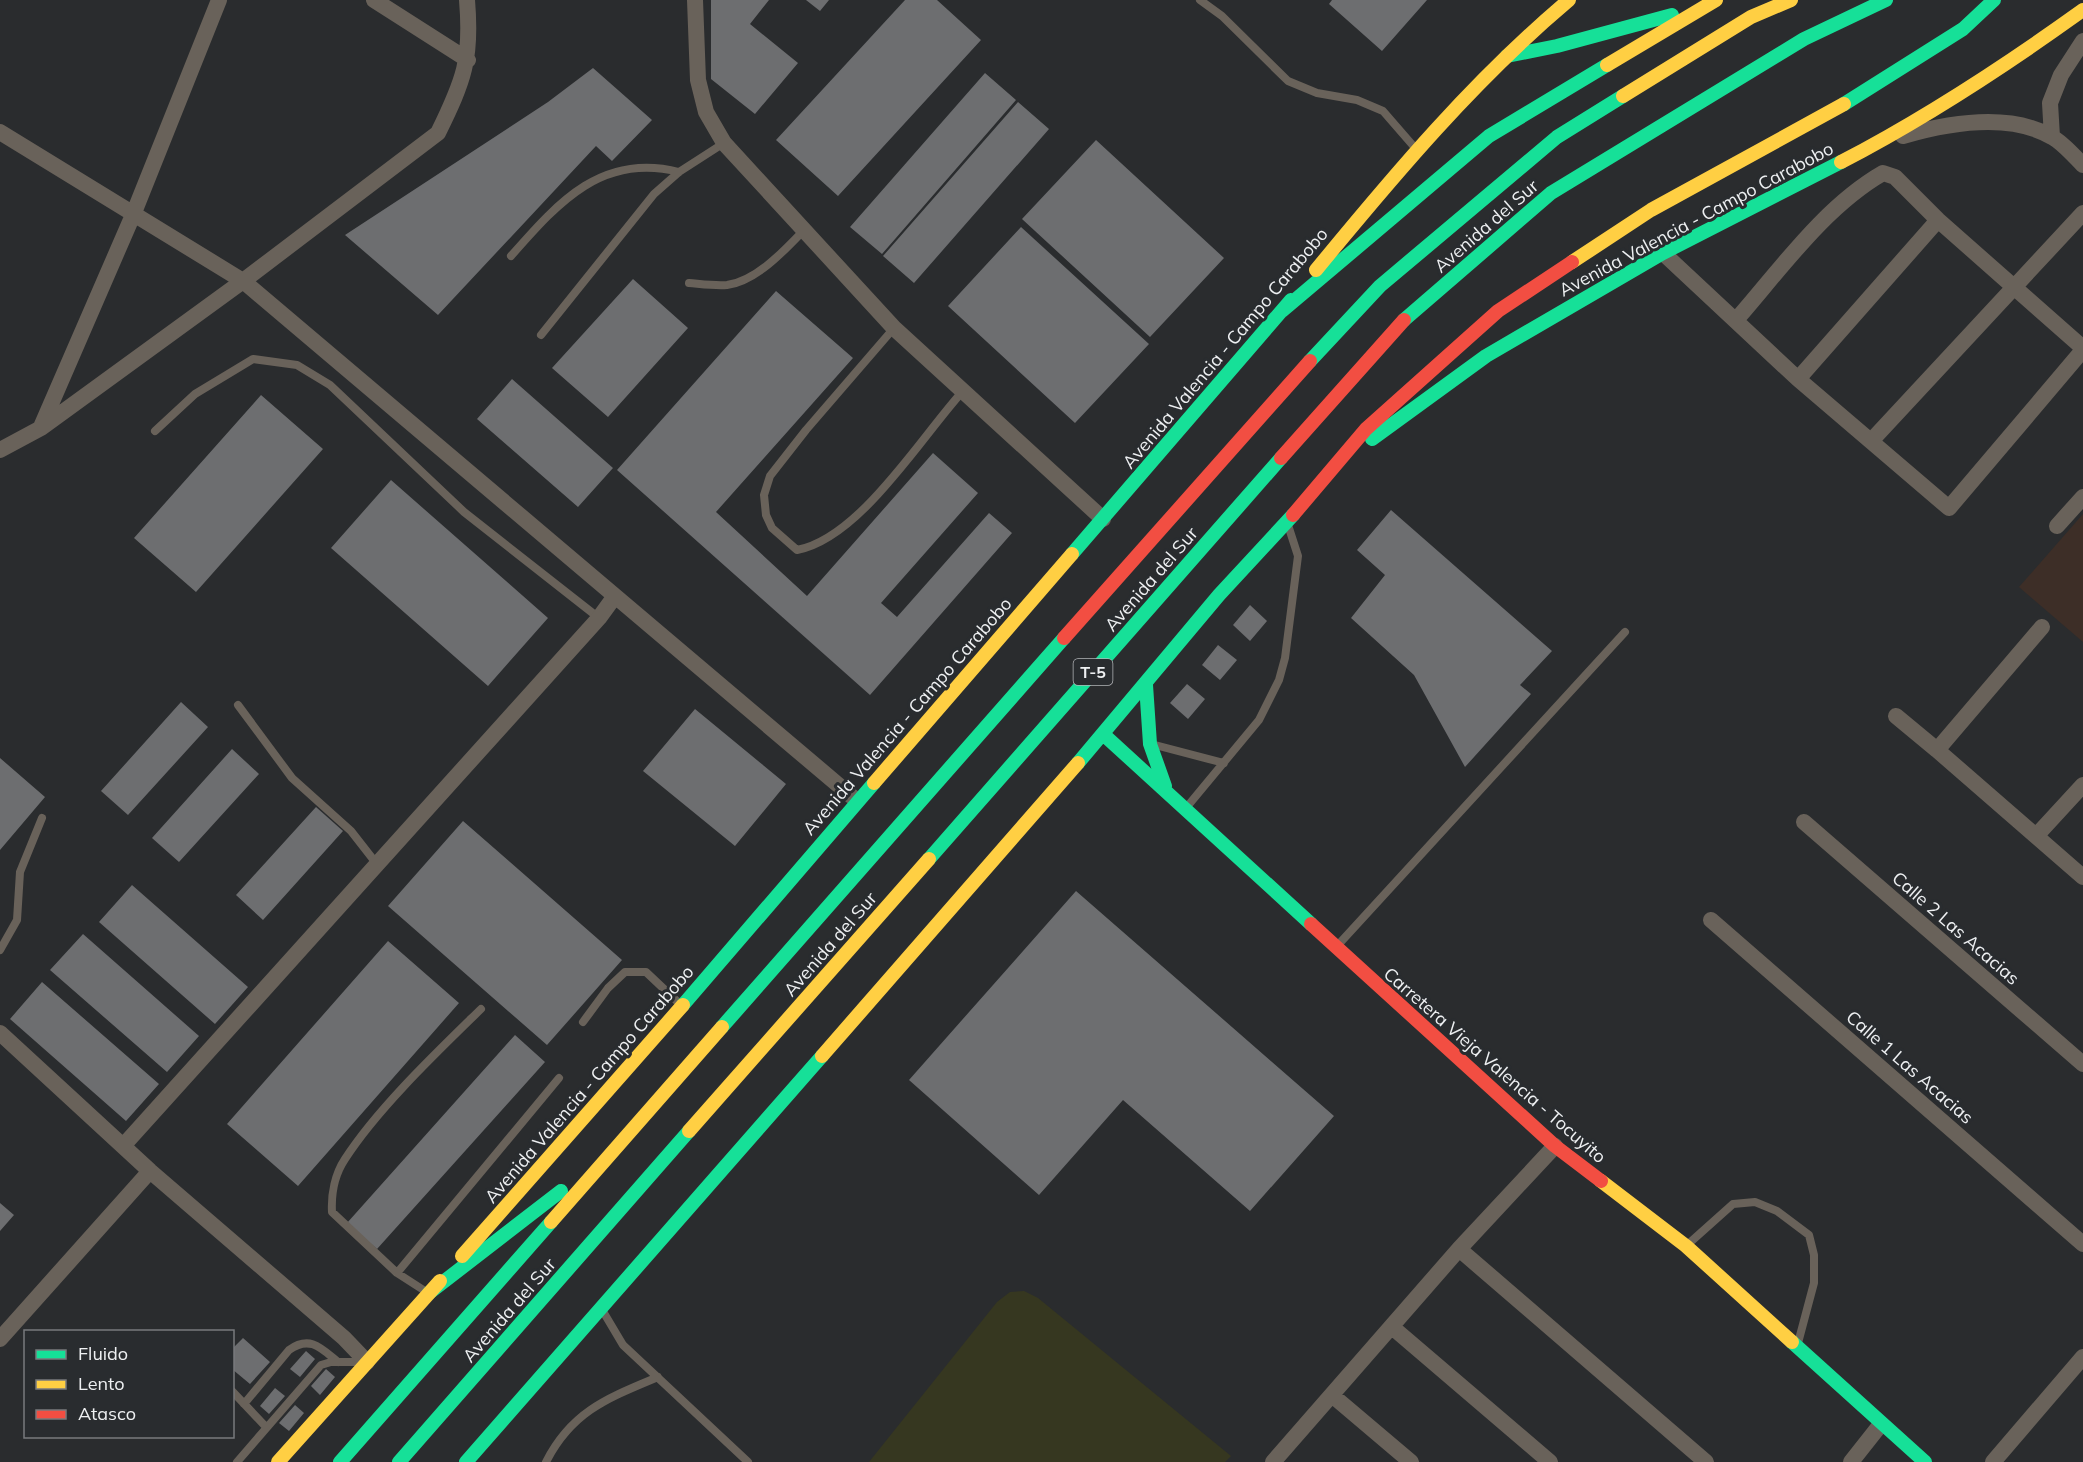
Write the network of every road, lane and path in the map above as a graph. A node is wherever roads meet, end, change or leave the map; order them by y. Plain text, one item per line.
1 (219, 0) edge
2 (374, 0) edge
3 (467, 0) edge
4 (695, 0) edge
5 (1200, 0) edge
6 (1569, 0) edge
7 (1716, 0) edge
8 (1791, 0) edge
9 (1886, 0) edge
10 (1994, 0) edge
11 (1701, 8) junction
12 (2083, 10) edge
13 (2083, 41) edge
14 (1507, 56) junction
15 (468, 60) junction
16 (0, 132) edge
17 (2052, 137) junction
18 (724, 143) junction
19 (1877, 143) junction
20 (1416, 149) junction
21 (2083, 165) edge
22 (680, 172) junction
23 (2083, 213) edge
24 (133, 215) junction
25 (1938, 220) junction
26 (803, 231) junction
27 (1663, 253) junction
28 (511, 256) dead end
29 (243, 281) junction
30 (689, 284) dead end
31 (2015, 287) junction
32 (1282, 310) junction
33 (1736, 320) junction
34 (894, 328) junction
35 (541, 335) dead end
36 (2083, 349) edge
37 (1798, 379) junction
38 (963, 391) junction
39 (41, 428) junction
40 (155, 431) dead end
41 (1872, 440) junction
42 (0, 450) edge
43 (1332, 468) junction
44 (2083, 497) edge
45 (1103, 519) junction
46 (1287, 522) junction
47 (2057, 526) dead end
48 (615, 596) junction
49 (599, 618) junction
50 (2042, 627) dead end
51 (1625, 632) dead end
52 (1146, 685) junction
53 (238, 705) dead end
54 (1896, 716) dead end
55 (1103, 734) junction
56 (1150, 744) junction
57 (1937, 750) junction
58 (1224, 763) junction
59 (2083, 785) edge
60 (1166, 789) junction
61 (856, 801) junction
62 (1186, 808) junction
63 (42, 819) dead end
64 (1804, 822) dead end
65 (2036, 836) junction
66 (376, 863) junction
67 (2083, 877) edge
68 (1711, 920) dead end
69 (1335, 947) junction
70 (0, 950) edge
71 (682, 1006) junction
72 (481, 1010) dead end
73 (583, 1022) dead end
74 (0, 1033) edge
75 (2083, 1064) edge
76 (559, 1078) dead end
77 (123, 1146) junction
78 (1555, 1146) junction
79 (615, 1149) junction
80 (150, 1171) junction
81 (2083, 1244) edge
82 (1686, 1246) junction
83 (1459, 1249) junction
84 (397, 1273) junction
85 (429, 1293) junction
86 (601, 1308) junction
87 (1392, 1327) junction
88 (0, 1339) edge
89 (1797, 1347) junction
90 (2083, 1358) edge
91 (338, 1362) junction
92 (367, 1362) junction
93 (658, 1377) junction
94 (234, 1393) edge
95 (1333, 1396) junction
96 (244, 1404) junction
97 (1881, 1424) junction
98 (266, 1427) junction
99 (237, 1462) edge
100 (278, 1462) edge
101 (340, 1462) edge
102 (399, 1462) edge
103 (466, 1462) edge
104 (546, 1462) edge
105 (748, 1462) edge
106 (1273, 1462) edge
107 (1411, 1462) edge
108 (1550, 1462) edge
109 (1706, 1462) edge
110 (1851, 1462) edge
111 (1925, 1462) edge
112 (1993, 1462) edge

1 - 24 street
2 - 15 street
3 - 15 street
4 - 18 street
5 - 20 lane
6 - 14 main road, Avenida Valencia - Campo Carabobo
7 - 11 main road
8 - 79 main road, Avenida del Sur / T-5
9 - 102 main road, Avenida del Sur / T-5
10 - 43 main road, Avenida Valencia - Campo Carabobo
11 - 14 main road
11 - 32 main road
12 - 19 main road, Avenida Valencia - Campo Carabobo
13 - 17 street
14 - 20 main road, Avenida Valencia - Campo Carabobo
15 - 29 street
16 - 24 street
17 - 19 street
17 - 21 street
18 - 22 lane
18 - 26 street
19 - 27 main road, Avenida Valencia - Campo Carabobo
20 - 32 main road, Avenida Valencia - Campo Carabobo
22 - 28 lane
22 - 35 lane
23 - 31 street
24 - 29 street
24 - 39 street
25 - 31 street
25 - 33 street
25 - 37 street
26 - 30 lane
26 - 34 street
27 - 33 street
27 - 43 main road, Avenida Valencia - Campo Carabobo
29 - 39 street
29 - 48 street
31 - 36 street
31 - 41 street
32 - 45 main road, Avenida Valencia - Campo Carabobo
33 - 37 street
34 - 38 street
34 - 38 lane
36 - 41 street
37 - 41 street
38 - 45 street
39 - 42 street
40 - 49 lane
43 - 46 main road, Avenida Valencia - Campo Carabobo
44 - 47 street
45 - 61 main road, Avenida Valencia - Campo Carabobo
46 - 52 main road, Avenida Valencia - Campo Carabobo
46 - 58 lane
48 - 49 street
48 - 61 street
49 - 66 street
50 - 57 street
51 - 69 lane
52 - 55 main road, Avenida Valencia - Campo Carabobo
52 - 56 main road
53 - 66 lane
54 - 57 street
55 - 60 main road, Carretera Vieja Valencia - Tocuyito
55 - 86 main road, Avenida Valencia - Campo Carabobo
56 - 58 lane
56 - 60 main road
57 - 65 street
58 - 62 lane
59 - 65 street
60 - 62 main road, Carretera Vieja Valencia - Tocuyito
61 - 71 main road, Avenida Valencia - Campo Carabobo
62 - 69 main road, Carretera Vieja Valencia - Tocuyito
63 - 70 lane
64 - 75 street, Calle 2 Las Acacias
65 - 67 street
66 - 77 street
68 - 81 street, Calle 1 Las Acacias
69 - 78 main road, Carretera Vieja Valencia - Tocuyito
71 - 73 lane
71 - 85 main road, Avenida Valencia - Campo Carabobo
72 - 84 lane
74 - 77 street
76 - 84 lane
77 - 80 street
78 - 82 main road, Carretera Vieja Valencia - Tocuyito
78 - 83 street
79 - 85 main road
79 - 101 main road, Avenida del Sur / T-5
80 - 88 street
80 - 92 street
82 - 89 main road, Carretera Vieja Valencia - Tocuyito
82 - 89 lane
83 - 87 street
83 - 109 street
84 - 85 lane
85 - 92 main road, Avenida Valencia - Campo Carabobo
86 - 93 lane
86 - 103 main road, Avenida Valencia - Campo Carabobo
87 - 95 street
87 - 108 street
89 - 97 main road, Carretera Vieja Valencia - Tocuyito
90 - 112 street
91 - 92 lane
91 - 96 lane
91 - 98 lane
92 - 100 main road, Avenida Valencia - Campo Carabobo
93 - 104 lane
93 - 105 lane
94 - 96 lane
95 - 106 street
95 - 107 street
96 - 98 lane
97 - 110 street
97 - 111 main road, Carretera Vieja Valencia - Tocuyito
98 - 99 lane

